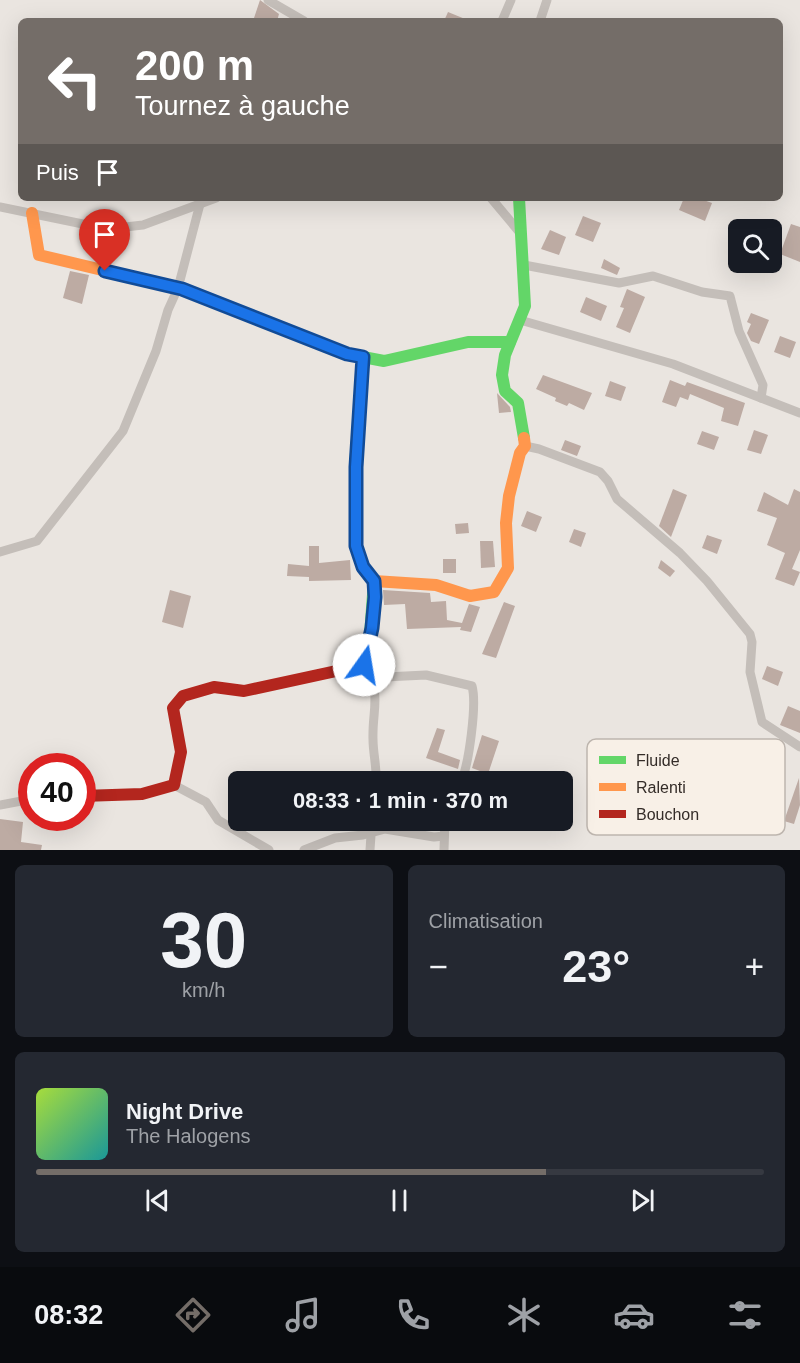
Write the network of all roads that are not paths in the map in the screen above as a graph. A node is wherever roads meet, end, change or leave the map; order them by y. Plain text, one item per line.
1 (268, 0) edge
2 (511, 0) edge
3 (547, 0) edge
4 (299, 18) edge
5 (503, 18) edge
6 (541, 18) edge
7 (208, 201) edge
8 (494, 201) edge
9 (519, 201) edge
10 (200, 204) junction
11 (0, 207) edge
12 (32, 213) junction
13 (521, 234) junction
14 (524, 265) junction
15 (178, 288) junction
16 (520, 320) junction
17 (510, 342) junction
18 (363, 357) junction
19 (761, 398) junction
20 (800, 413) edge
21 (525, 446) junction
22 (0, 552) edge
23 (374, 581) junction
24 (364, 665) junction
25 (800, 747) edge
26 (375, 771) edge
27 (462, 771) edge
28 (174, 784) junction
29 (96, 796) edge
30 (18, 802) edge
31 (0, 805) edge
32 (444, 831) edge
33 (370, 833) junction
34 (444, 836) junction
35 (269, 850) edge
36 (304, 850) edge
37 (370, 850) edge
38 (444, 850) edge

1 - 4 street
2 - 5 street
3 - 6 street
7 - 10 street
8 - 13 street
9 - 13 street
10 - 12 street
10 - 15 street
11 - 12 street
12 - 15 street
13 - 14 street
14 - 16 street
14 - 19 street
15 - 18 street
15 - 22 street
16 - 17 street
16 - 19 street
17 - 18 street
17 - 21 street
18 - 23 street
19 - 20 street
21 - 23 street
21 - 25 street
23 - 24 street
24 - 26 street
24 - 27 street
24 - 28 street
28 - 29 street
28 - 35 street
30 - 31 street
32 - 34 street
33 - 34 street
33 - 36 street
33 - 37 street
34 - 38 street

